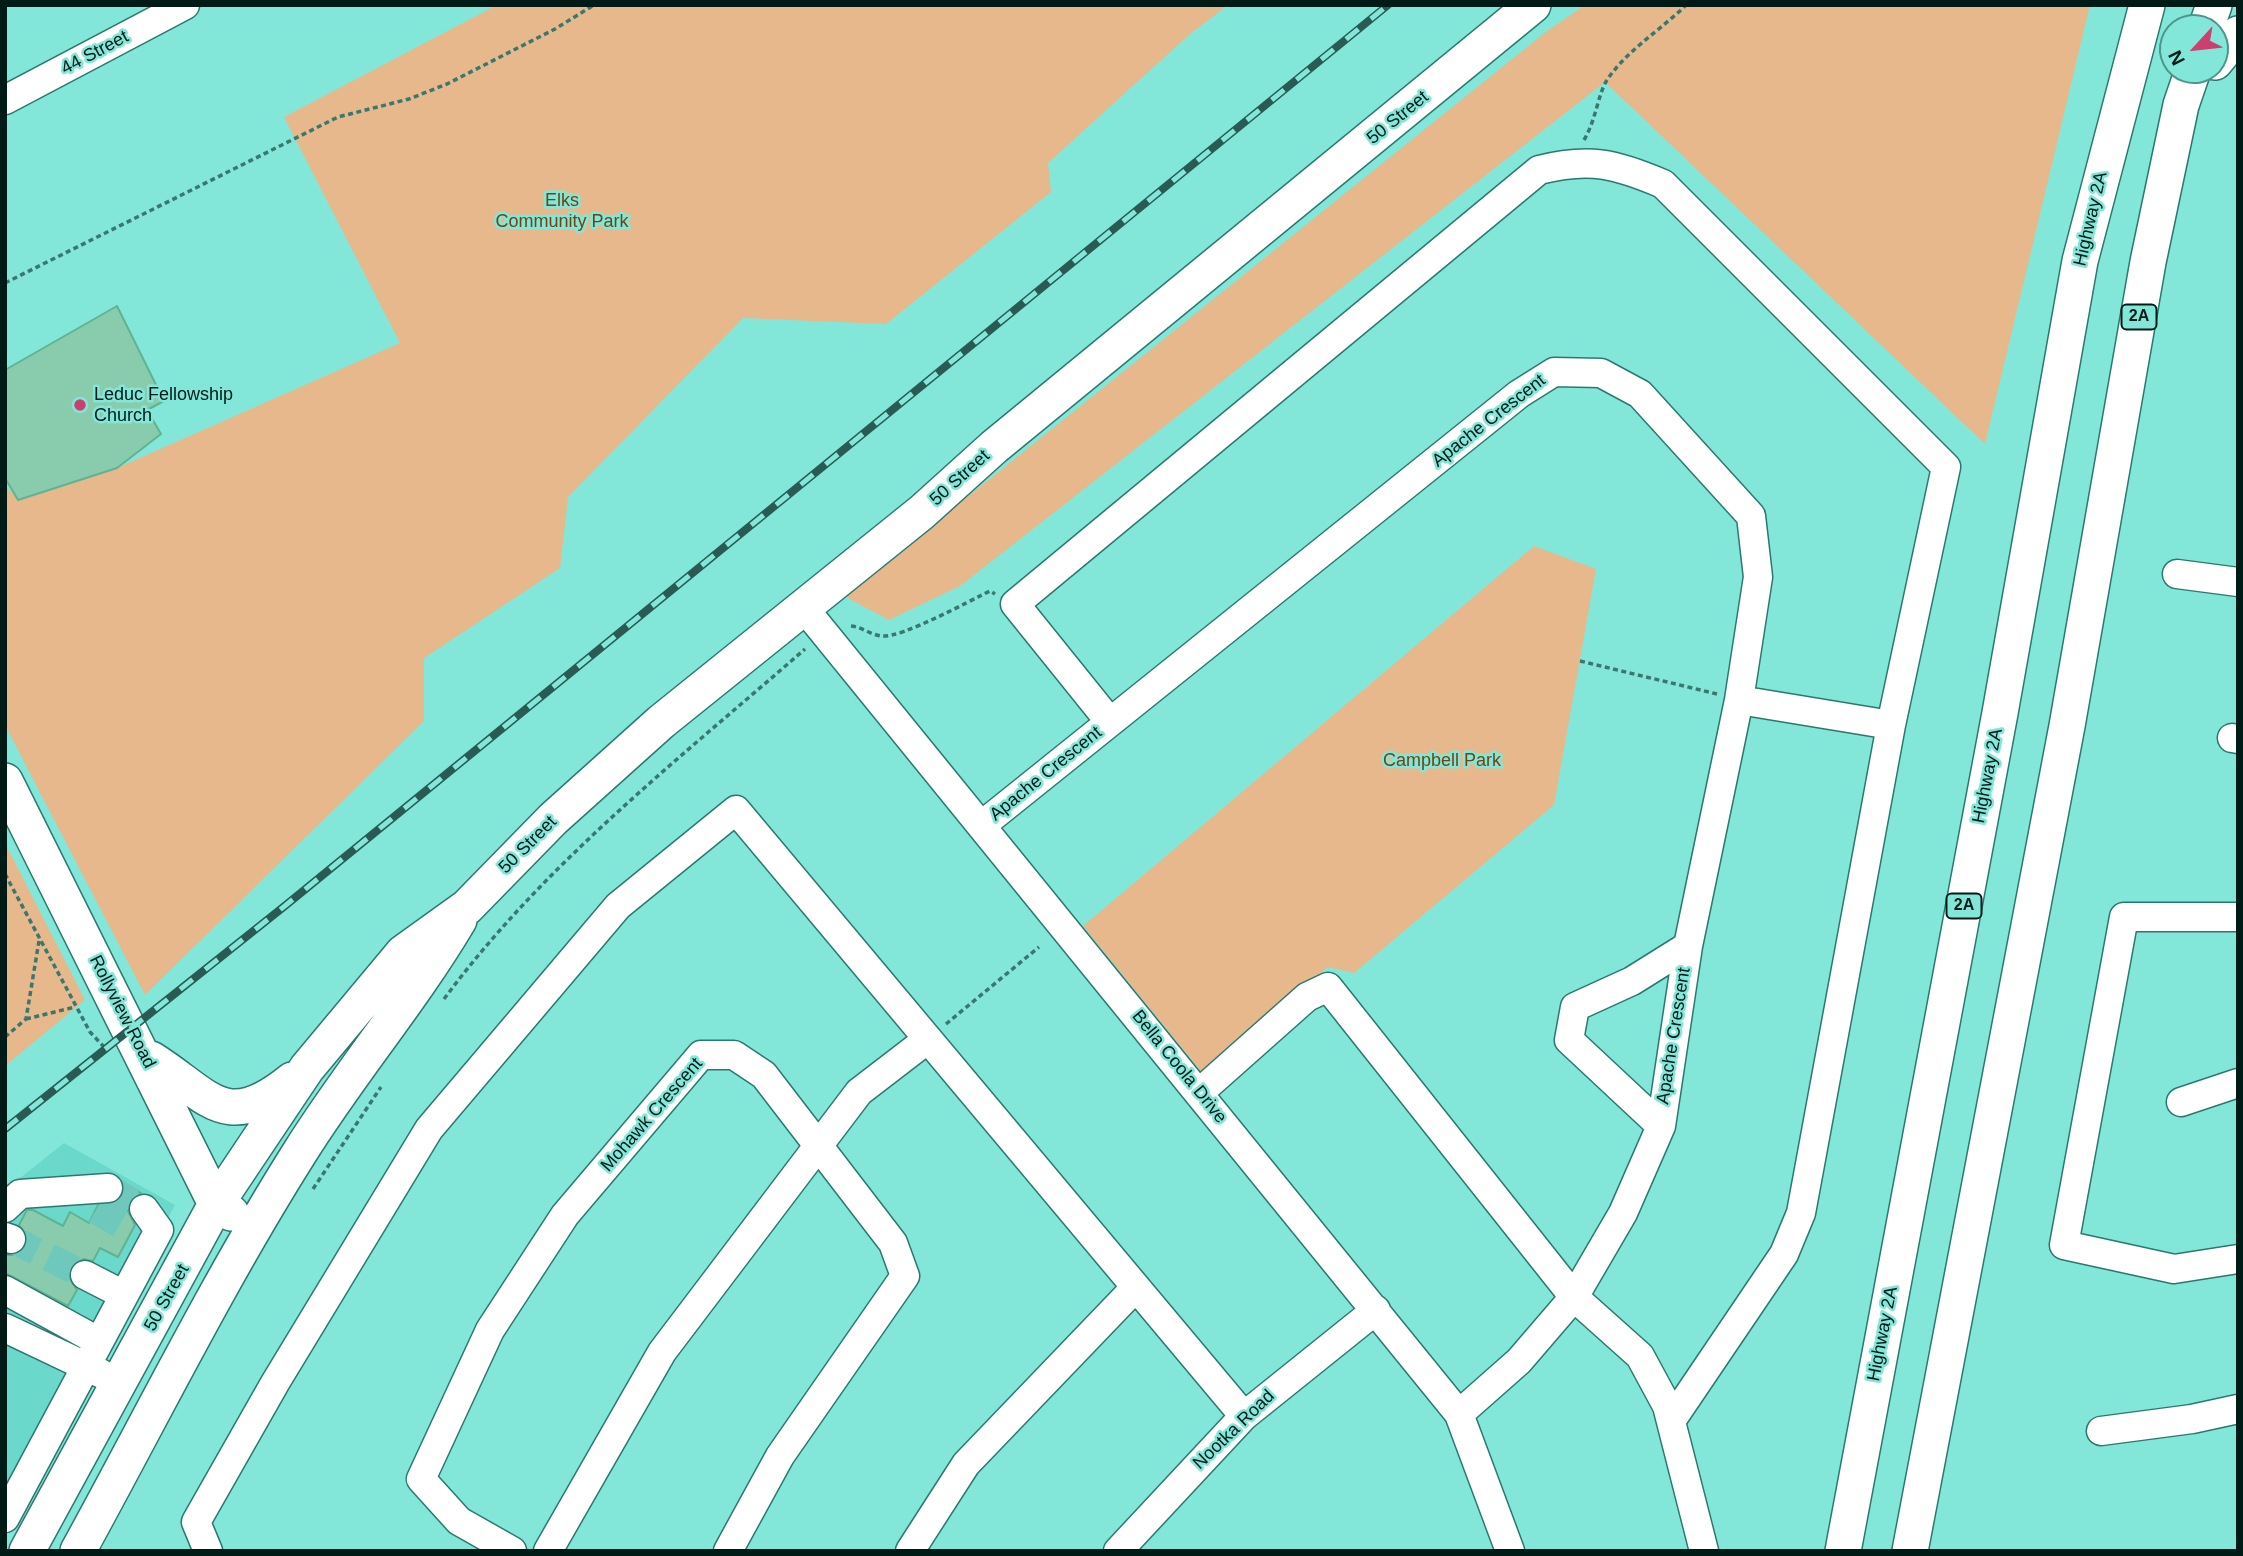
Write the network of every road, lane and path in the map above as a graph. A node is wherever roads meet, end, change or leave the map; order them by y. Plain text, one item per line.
1 (186, 5) edge
2 (594, 5) edge
3 (1533, 5) edge
4 (1557, 5) edge
5 (1686, 5) edge
6 (2130, 5) edge
7 (2147, 5) edge
8 (2134, 42) junction
9 (1466, 63) junction
10 (2188, 84) edge
11 (2198, 84) edge
12 (5, 100) edge
13 (2181, 105) junction
14 (1570, 162) junction
15 (5, 283) edge
16 (2177, 574) dead end
17 (2238, 582) edge
18 (1015, 604) junction
19 (813, 621) junction
20 (1580, 661) dead end
21 (1739, 700) junction
22 (1110, 722) junction
23 (1891, 725) junction
24 (5, 781) edge
25 (982, 825) junction
26 (5, 874) edge
27 (467, 907) junction
28 (2238, 917) edge
29 (40, 940) junction
30 (1688, 946) junction
31 (1039, 947) dead end
32 (441, 1003) dead end
33 (76, 1006) junction
34 (26, 1020) junction
35 (5, 1037) edge
36 (928, 1039) junction
37 (128, 1056) junction
38 (307, 1068) junction
39 (387, 1078) dead end
40 (2238, 1083) edge
41 (1199, 1093) junction
42 (2181, 1102) dead end
43 (1661, 1126) junction
44 (818, 1145) junction
45 (309, 1194) dead end
46 (94, 1196) tunnel mouth
47 (216, 1204) junction
48 (5, 1208) edge
49 (145, 1223) dead end
50 (256, 1227) junction
51 (2238, 1259) edge
52 (85, 1275) tunnel mouth
53 (1136, 1287) junction
54 (5, 1290) edge
55 (124, 1295) junction
56 (1574, 1297) junction
57 (1376, 1310) junction
58 (5, 1328) edge
59 (92, 1353) junction
60 (120, 1384) junction
61 (2238, 1409) edge
62 (1459, 1414) junction
63 (1244, 1416) junction
64 (1671, 1421) junction
65 (2101, 1431) dead end
66 (6, 1516) edge
67 (33, 1541) edge
68 (1133, 1545) edge
69 (78, 1551) edge
70 (208, 1551) edge
71 (512, 1551) edge
72 (548, 1551) edge
73 (728, 1551) edge
74 (910, 1551) edge
75 (1510, 1551) edge
76 (1704, 1551) edge
77 (1843, 1551) edge
78 (1910, 1551) edge

1 - 12 street, 44 Street
2 - 15 path
3 - 9 main road, 50 Street
4 - 9 main road, 50 Street
5 - 14 path
6 - 8 main road
7 - 8 main road, Highway 2A / 2A
8 - 77 main road, Highway 2A / 2A
9 - 19 main road, 50 Street
10 - 13 main road, 2A
11 - 13 main road
13 - 78 main road, 2A
14 - 18 street
14 - 23 street
16 - 17 street
18 - 19 path
18 - 22 street
19 - 25 street, Bella Coola Drive
19 - 27 main road, 50 Street
19 - 32 path
20 - 21 path
21 - 22 street, Apache Crescent
21 - 23 street
21 - 30 street, Apache Crescent
22 - 25 street, Apache Crescent
23 - 64 street
24 - 37 main road, Rollyview Road
25 - 41 street, Bella Coola Drive
26 - 29 path
27 - 38 main road, 50 Street
27 - 50 main road, 50 Street
28 - 51 street
29 - 33 path
29 - 34 path
30 - 43 street, Apache Crescent
30 - 43 street, Apache Crescent
31 - 36 path
33 - 34 path
33 - 37 path
34 - 35 path
36 - 44 street
36 - 53 street
36 - 70 street
37 - 38 main road
37 - 47 main road, Rollyview Road
38 - 47 main road, 50 Street
39 - 45 path
40 - 42 street
41 - 56 street
41 - 57 street, Bella Coola Drive
43 - 56 street, Apache Crescent
44 - 71 street, Mohawk Crescent
44 - 72 street
44 - 73 street, Mohawk Crescent
46 - 48 street
47 - 50 main road
47 - 60 main road, 50 Street
49 - 55 street
50 - 69 main road, 50 Street
52 - 55 street
53 - 63 street
53 - 74 street
54 - 59 street
55 - 59 street
56 - 62 street, Apache Crescent
56 - 64 street
57 - 62 street, Bella Coola Drive
57 - 63 street, Nootka Road
58 - 59 street
59 - 60 street
59 - 66 street
60 - 67 main road, 50 Street
61 - 65 street
62 - 75 street, Bella Coola Drive
63 - 68 street, Nootka Road
64 - 76 street
66 - 67 street

